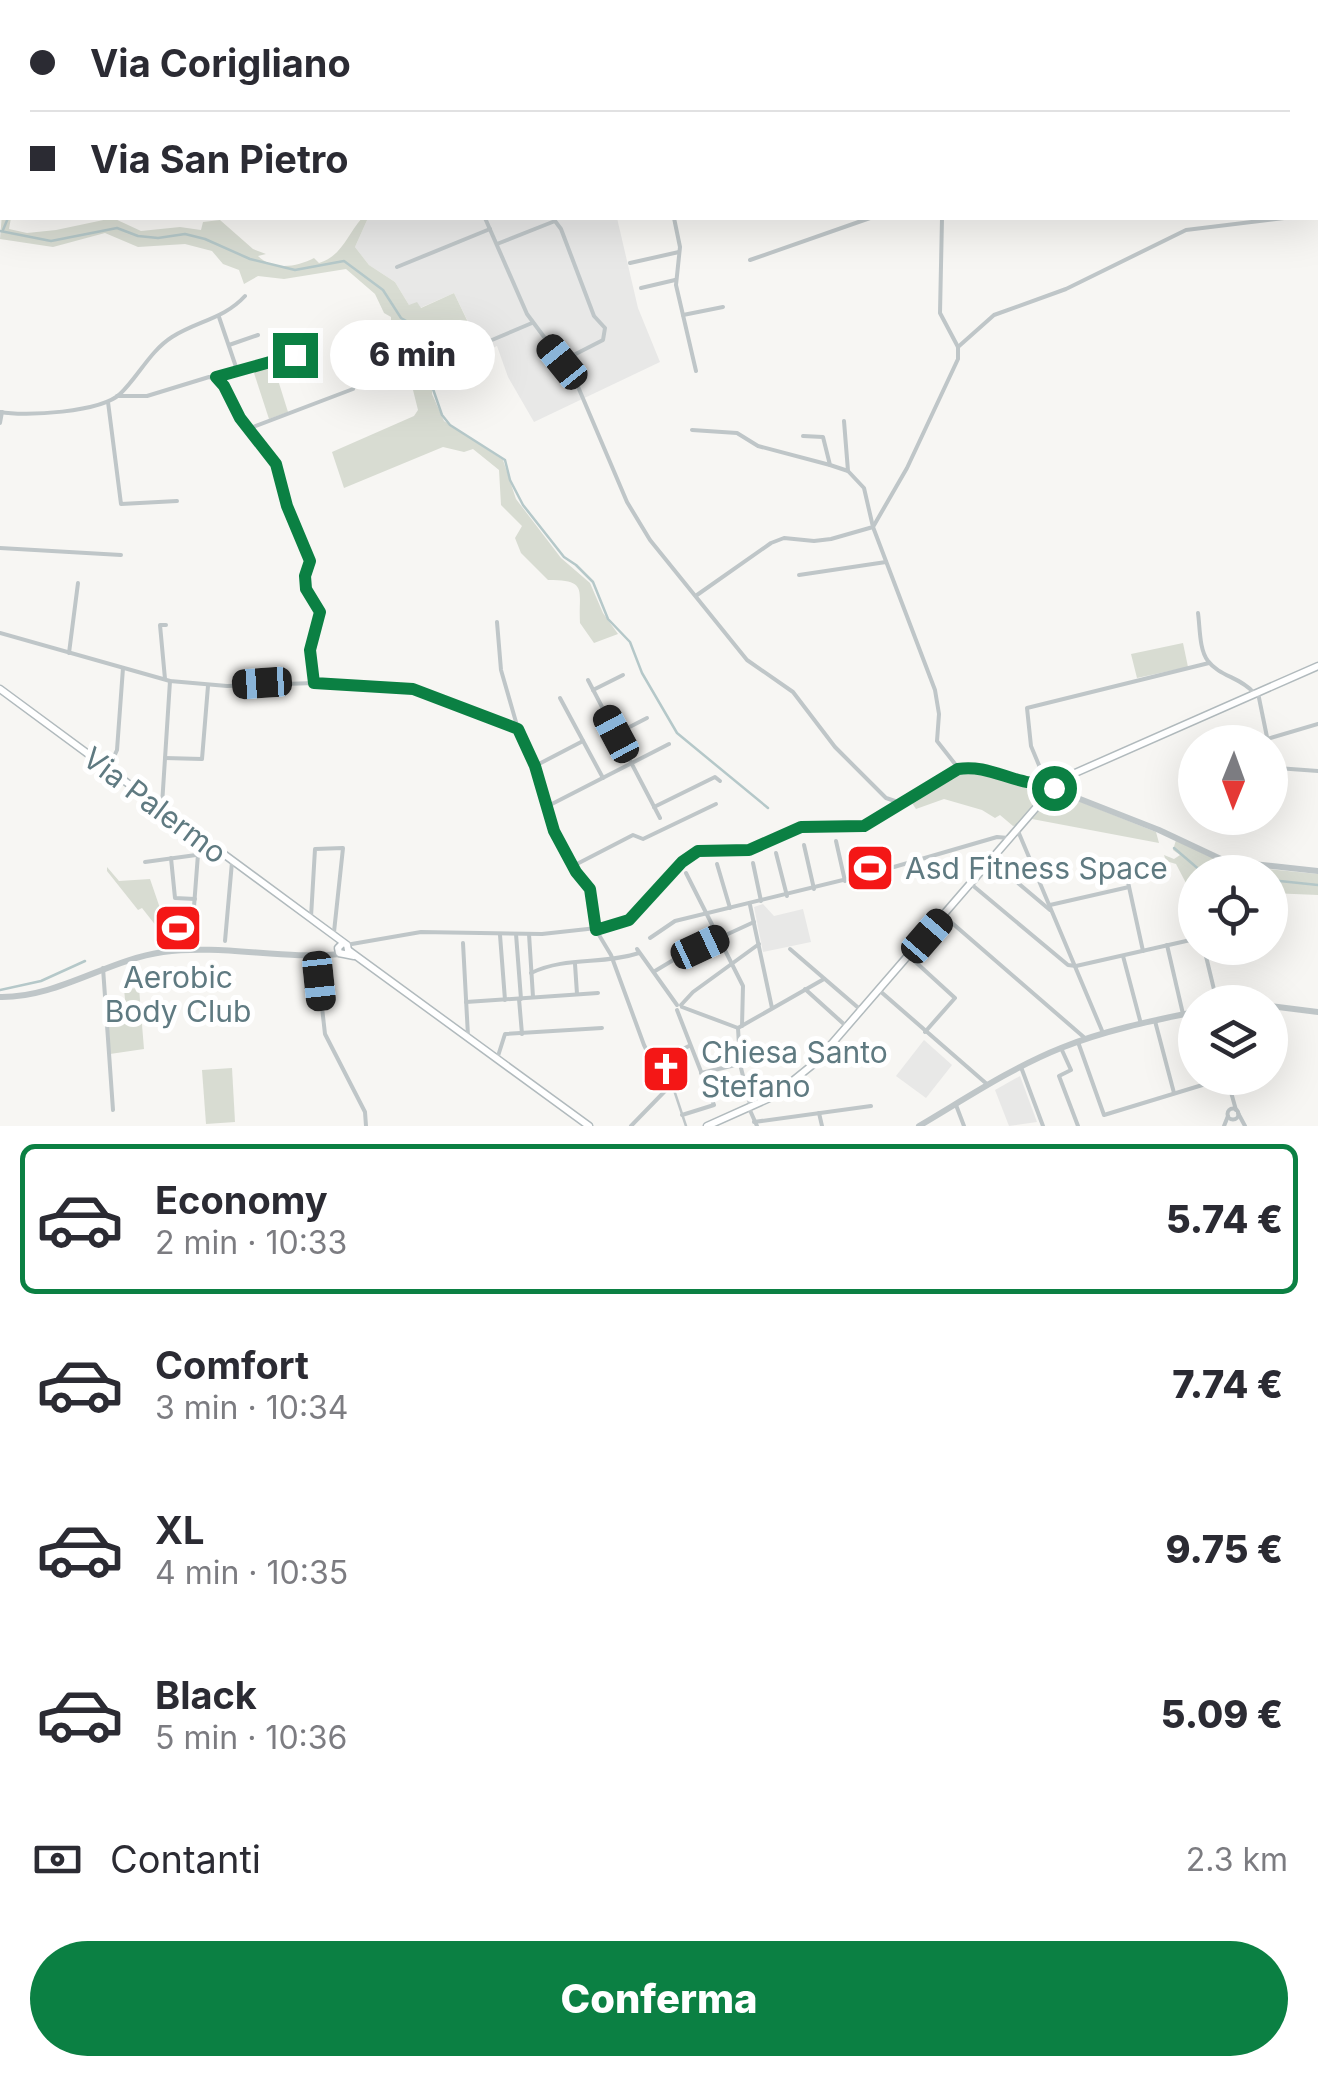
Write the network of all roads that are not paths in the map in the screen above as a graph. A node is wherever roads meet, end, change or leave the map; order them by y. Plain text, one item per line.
1 (487, 220) edge
2 (674, 220) edge
3 (864, 220) edge
4 (942, 220) edge
5 (1268, 220) edge
6 (490, 229) junction
7 (497, 244) junction
8 (680, 252) junction
9 (750, 260) dead end
10 (630, 263) dead end
11 (398, 267) dead end
12 (676, 280) junction
13 (641, 288) dead end
14 (245, 296) dead end
15 (723, 307) dead end
16 (683, 315) junction
17 (220, 317) junction
18 (532, 323) junction
19 (258, 335) dead end
20 (351, 337) dead end
21 (229, 345) junction
22 (450, 346) dead end
23 (958, 347) junction
24 (315, 349) dead end
25 (562, 362) junction
26 (236, 367) dead end
27 (696, 372) dead end
28 (216, 377) junction
29 (117, 396) junction
30 (108, 402) junction
31 (1, 412) edge
32 (844, 421) dead end
33 (0, 422) edge
34 (248, 429) junction
35 (692, 430) dead end
36 (803, 436) dead end
37 (830, 465) junction
38 (848, 471) junction
39 (176, 502) dead end
40 (873, 527) junction
41 (0, 548) edge
42 (121, 555) dead end
43 (886, 562) junction
44 (799, 575) dead end
45 (78, 583) dead end
46 (695, 597) junction
47 (1198, 613) dead end
48 (497, 622) dead end
49 (166, 625) dead end
50 (0, 632) edge
51 (69, 653) junction
52 (1209, 663) junction
53 (1318, 666) edge
54 (123, 668) junction
55 (623, 674) dead end
56 (168, 680) junction
57 (588, 680) dead end
58 (314, 683) junction
59 (208, 684) junction
60 (0, 689) edge
61 (593, 690) junction
62 (1256, 692) junction
63 (560, 698) dead end
64 (646, 718) dead end
65 (1318, 724) edge
66 (1263, 725) edge
67 (518, 729) junction
68 (616, 734) junction
69 (1288, 734) edge
70 (583, 741) junction
71 (669, 744) dead end
72 (165, 758) junction
73 (631, 764) junction
74 (535, 766) junction
75 (958, 769) junction
76 (1288, 769) edge
77 (108, 770) junction
78 (1318, 771) edge
79 (602, 778) junction
80 (720, 780) dead end
81 (1056, 787) junction
82 (886, 798) junction
83 (895, 800) dead end
84 (716, 804) dead end
85 (546, 807) junction
86 (654, 807) junction
87 (162, 810) junction
88 (886, 811) dead end
89 (660, 818) dead end
90 (1018, 829) junction
91 (1012, 838) junction
92 (836, 841) dead end
93 (804, 845) dead end
94 (218, 852) junction
95 (776, 853) dead end
96 (198, 854) junction
97 (171, 858) junction
98 (992, 861) junction
99 (145, 862) dead end
100 (232, 862) junction
101 (717, 864) dead end
102 (752, 864) dead end
103 (573, 866) junction
104 (1318, 871) edge
105 (686, 874) dead end
106 (1126, 874) dead end
107 (845, 881) junction
108 (972, 884) junction
109 (1128, 887) junction
110 (814, 889) junction
111 (786, 896) junction
112 (195, 899) junction
113 (761, 902) junction
114 (750, 904) junction
115 (1050, 906) junction
116 (730, 908) junction
117 (1054, 913) junction
118 (707, 914) junction
119 (944, 916) junction
120 (310, 921) junction
121 (754, 922) junction
122 (596, 930) junction
123 (500, 934) junction
124 (516, 934) junction
125 (528, 934) junction
126 (334, 937) junction
127 (650, 938) dead end
128 (719, 938) junction
129 (226, 941) dead end
130 (366, 942) junction
131 (1178, 943) edge
132 (463, 944) dead end
133 (759, 944) junction
134 (191, 946) dead end
135 (1168, 946) junction
136 (790, 948) dead end
137 (346, 949) junction
138 (1143, 951) junction
139 (316, 954) junction
140 (910, 956) junction
141 (1124, 956) junction
142 (612, 960) junction
143 (575, 961) junction
144 (732, 964) junction
145 (1076, 966) junction
146 (103, 968) junction
147 (655, 972) junction
148 (531, 973) junction
149 (824, 978) junction
150 (805, 989) junction
151 (880, 991) junction
152 (1178, 991) edge
153 (598, 993) dead end
154 (577, 994) junction
155 (0, 998) edge
156 (520, 998) junction
157 (533, 998) junction
158 (505, 1000) junction
159 (466, 1002) junction
160 (679, 1007) junction
161 (772, 1008) junction
162 (1288, 1008) edge
163 (862, 1011) junction
164 (1318, 1012) edge
165 (1178, 1015) edge
166 (1156, 1021) junction
167 (1141, 1024) junction
168 (740, 1027) junction
169 (848, 1027) junction
170 (602, 1028) dead end
171 (925, 1032) junction
172 (1103, 1033) junction
173 (522, 1034) junction
174 (468, 1036) junction
175 (1082, 1040) junction
176 (689, 1046) junction
177 (1060, 1048) junction
178 (497, 1058) junction
179 (654, 1063) junction
180 (740, 1064) junction
181 (1021, 1067) junction
182 (701, 1073) junction
183 (988, 1085) junction
184 (673, 1087) dead end
185 (1178, 1092) edge
186 (1174, 1093) junction
187 (1234, 1095) edge
188 (956, 1104) junction
189 (871, 1106) dead end
190 (750, 1108) junction
191 (112, 1110) dead end
192 (819, 1113) junction
193 (1233, 1114) junction
194 (682, 1116) junction
195 (756, 1124) edge
196 (366, 1126) edge
197 (589, 1126) edge
198 (631, 1126) edge
199 (686, 1126) edge
200 (707, 1126) edge
201 (822, 1126) edge
202 (918, 1126) edge
203 (964, 1126) edge
204 (1043, 1126) edge
205 (1078, 1126) edge
206 (1225, 1126) edge
207 (1244, 1126) edge

1 - 6 street
2 - 8 street
3 - 9 street
4 - 23 street
5 - 23 street
6 - 7 street
6 - 11 street
7 - 18 street
7 - 25 street
8 - 10 street
8 - 12 street
12 - 13 street
12 - 16 street
14 - 17 street
15 - 16 street
16 - 27 street
17 - 21 street
17 - 29 street
18 - 22 street
18 - 25 street
19 - 21 street
20 - 34 street
21 - 26 street
23 - 40 street
24 - 28 street
25 - 46 street
28 - 29 street
28 - 34 street
29 - 30 street
30 - 31 street
30 - 39 street
31 - 33 street
32 - 38 street
34 - 58 street
35 - 37 street
36 - 37 street
37 - 38 street
38 - 40 street
40 - 43 street
40 - 46 street
41 - 42 street
43 - 44 street
43 - 75 street
45 - 51 street
46 - 82 street
47 - 52 street
48 - 67 street
49 - 56 street
50 - 51 street
51 - 54 street
52 - 62 street
52 - 81 street
53 - 62 main road
54 - 56 street
54 - 77 street
55 - 61 street
56 - 59 street
56 - 72 street
57 - 61 street
58 - 59 street
58 - 67 street
59 - 72 street
60 - 77 main road, Via Palermo
61 - 68 street
62 - 66 street
62 - 81 main road
63 - 70 street
64 - 68 street
65 - 69 street
67 - 74 street
68 - 73 street
70 - 74 street
70 - 79 street
71 - 73 street
72 - 87 street
73 - 79 street
73 - 86 street
74 - 85 street
75 - 81 street
75 - 122 street
76 - 78 street
77 - 87 main road, Via Palermo
79 - 85 street
80 - 86 street
81 - 90 main road
81 - 104 street
82 - 83 street
82 - 88 street
84 - 103 street
85 - 103 street
86 - 89 street
87 - 94 main road, Via Palermo
90 - 91 main road
90 - 115 street
91 - 98 main road
91 - 107 street
92 - 107 street
93 - 110 street
94 - 96 street
94 - 100 main road, Via Palermo
95 - 111 street
96 - 97 street
96 - 112 street
97 - 99 street
97 - 112 street
98 - 108 main road
98 - 117 street
100 - 120 main road, Via Palermo
100 - 129 street
101 - 116 street
102 - 113 street
103 - 122 street
105 - 118 street
106 - 109 street
107 - 110 street
108 - 119 main road
108 - 145 street
109 - 115 street
109 - 138 street
110 - 111 street
111 - 113 street
112 - 134 street
113 - 114 street
114 - 116 street
114 - 121 street
115 - 117 street
116 - 118 street
117 - 145 street
118 - 127 street
118 - 128 street
119 - 140 main road
119 - 175 street
120 - 126 main road, Via Palermo
120 - 126 street
121 - 128 street
121 - 133 street
122 - 125 street
122 - 142 street
123 - 124 street
123 - 130 street
123 - 158 street
124 - 125 street
124 - 156 street
125 - 148 street
126 - 137 main road, Via Palermo
128 - 144 street
128 - 147 street
130 - 137 street
130 - 137 street
131 - 135 street
132 - 159 street
133 - 144 street
133 - 161 street
135 - 138 street
135 - 152 street
136 - 149 street
137 - 139 street
137 - 174 main road, Via Palermo
138 - 141 street
139 - 146 street
139 - 196 street
140 - 151 main road
140 - 171 street
141 - 145 street
141 - 167 street
142 - 143 street
142 - 147 street
142 - 179 street
143 - 148 street
143 - 154 street
144 - 160 street
144 - 168 street
145 - 172 street
146 - 155 street
146 - 191 street
147 - 160 street
148 - 157 street
149 - 150 street
149 - 163 street
150 - 161 street
150 - 169 street
151 - 163 main road
151 - 171 street
153 - 154 street
154 - 157 street
156 - 157 street
156 - 158 street
156 - 173 street
158 - 159 street
159 - 174 street
160 - 168 street
160 - 176 street
161 - 168 street
162 - 164 street
163 - 169 main road
165 - 166 street
166 - 167 street
166 - 186 street
167 - 172 street
168 - 180 street
169 - 190 main road
170 - 173 street
171 - 183 street
172 - 175 street
173 - 178 street
174 - 178 main road, Via Palermo
175 - 177 street
175 - 186 street
176 - 179 street
176 - 182 street
177 - 181 street
177 - 205 street
178 - 197 main road, Via Palermo
179 - 198 street
180 - 182 street
180 - 190 street
181 - 183 street
181 - 204 street
182 - 194 street
183 - 188 street
184 - 194 street
185 - 186 street
187 - 193 street
188 - 202 street
188 - 203 street
189 - 192 street
190 - 195 street
190 - 200 main road
192 - 195 street
192 - 201 street
193 - 206 street
193 - 207 street
194 - 199 street

